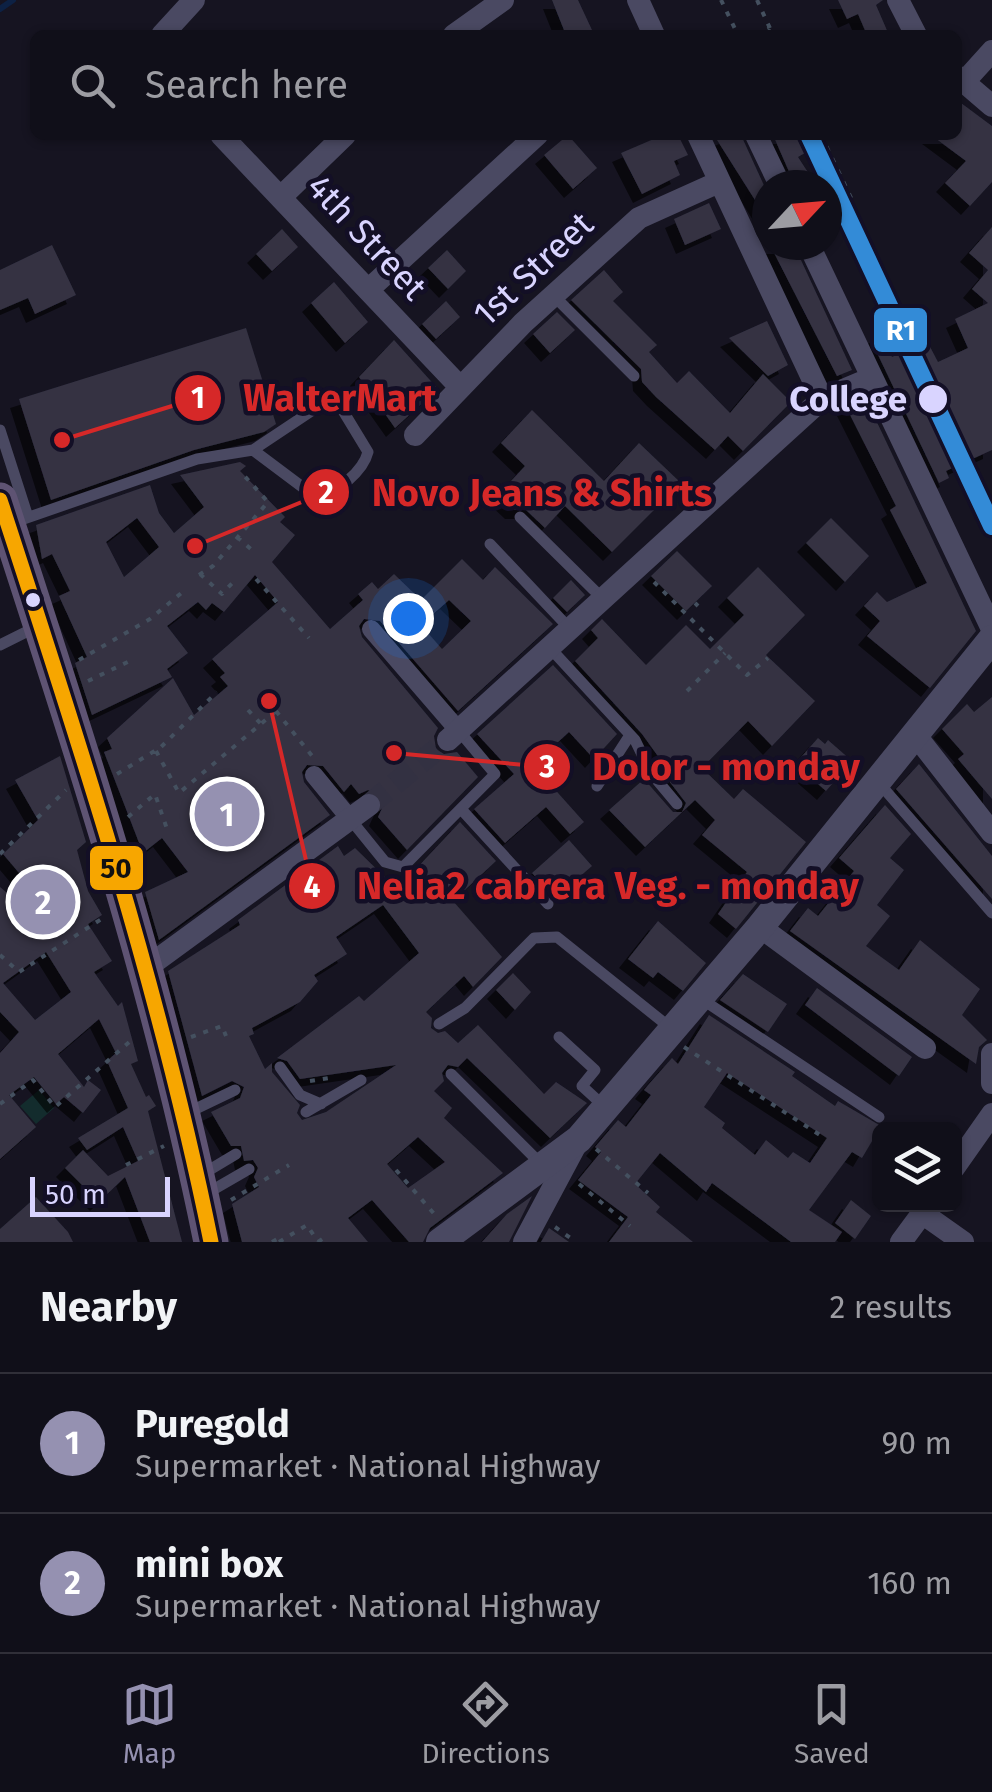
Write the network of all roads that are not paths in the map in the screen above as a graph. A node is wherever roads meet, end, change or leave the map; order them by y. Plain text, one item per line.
1 (194, 0) edge
2 (503, 0) edge
3 (638, 0) edge
4 (898, 0) edge
5 (167, 30) edge
6 (461, 30) edge
7 (652, 30) edge
8 (913, 30) edge
9 (992, 50) edge
10 (962, 78) edge
11 (962, 80) edge
12 (992, 106) edge
13 (227, 140) edge
14 (340, 140) edge
15 (531, 140) edge
16 (700, 140) edge
17 (758, 140) edge
18 (773, 170) edge
19 (719, 182) junction
20 (282, 196) junction
21 (816, 260) edge
22 (368, 290) junction
23 (554, 295) junction
24 (634, 376) dead end
25 (872, 378) junction
26 (460, 387) junction
27 (822, 399) junction
28 (0, 430) edge
29 (415, 435) dead end
30 (253, 450) junction
31 (12, 513) edge
32 (520, 517) dead end
33 (490, 544) dead end
34 (604, 600) junction
35 (40, 625) junction
36 (992, 629) edge
37 (371, 630) dead end
38 (571, 630) junction
39 (992, 639) edge
40 (0, 644) edge
41 (550, 648) junction
42 (914, 734) junction
43 (453, 735) junction
44 (630, 735) junction
45 (314, 774) road end
46 (876, 780) junction
47 (597, 786) dead end
48 (677, 804) dead end
49 (462, 808) junction
50 (360, 813) junction
51 (992, 833) edge
52 (548, 904) dead end
53 (992, 912) edge
54 (760, 927) junction
55 (146, 968) junction
56 (700, 998) junction
57 (438, 1024) dead end
58 (670, 1034) junction
59 (559, 1037) dead end
60 (925, 1048) dead end
61 (992, 1054) edge
62 (280, 1067) dead end
63 (451, 1074) dead end
64 (360, 1080) road end
65 (992, 1082) edge
66 (235, 1090) dead end
67 (321, 1108) junction
68 (606, 1108) junction
69 (306, 1112) dead end
70 (992, 1114) edge
71 (879, 1117) dead end
72 (185, 1126) junction
73 (236, 1154) dead end
74 (962, 1157) edge
75 (552, 1168) junction
76 (248, 1169) dead end
77 (203, 1208) edge
78 (923, 1212) edge
79 (929, 1212) edge
80 (444, 1238) edge
81 (524, 1242) edge
82 (901, 1242) edge
83 (964, 1242) edge

1 - 5 street
2 - 6 street
3 - 7 street
4 - 8 street
9 - 10 street
11 - 12 street
13 - 20 street, 4th Street
14 - 20 street
15 - 22 street
16 - 19 street
17 - 18 street
19 - 23 street, 1st Street
19 - 27 street
20 - 22 street, 4th Street
21 - 25 street
22 - 26 street, 4th Street
23 - 24 lane
23 - 26 street, 1st Street
25 - 27 street
25 - 36 street
26 - 29 street, 1st Street
27 - 34 street
28 - 31 lane
30 - 30 lane
30 - 31 lane
31 - 35 main road
32 - 34 lane
33 - 38 lane
34 - 38 street
35 - 40 lane
35 - 55 main road
37 - 43 street
38 - 41 street
39 - 42 street
41 - 43 street
41 - 44 lane
42 - 46 street
42 - 51 street
43 - 49 lane
44 - 47 lane
44 - 48 lane
45 - 50 street
46 - 53 lane
46 - 54 street
49 - 50 lane
49 - 52 lane
50 - 55 street
54 - 56 street
54 - 60 street
55 - 72 main road
56 - 58 street
56 - 71 lane
57 - 58 lane
58 - 68 street
59 - 68 lane
61 - 65 street
62 - 67 lane
63 - 75 lane
64 - 67 lane
66 - 72 lane
67 - 69 lane
68 - 75 street
70 - 74 street
72 - 77 main road
73 - 77 lane
75 - 80 street
75 - 81 street
76 - 77 lane
78 - 82 street
79 - 83 street

